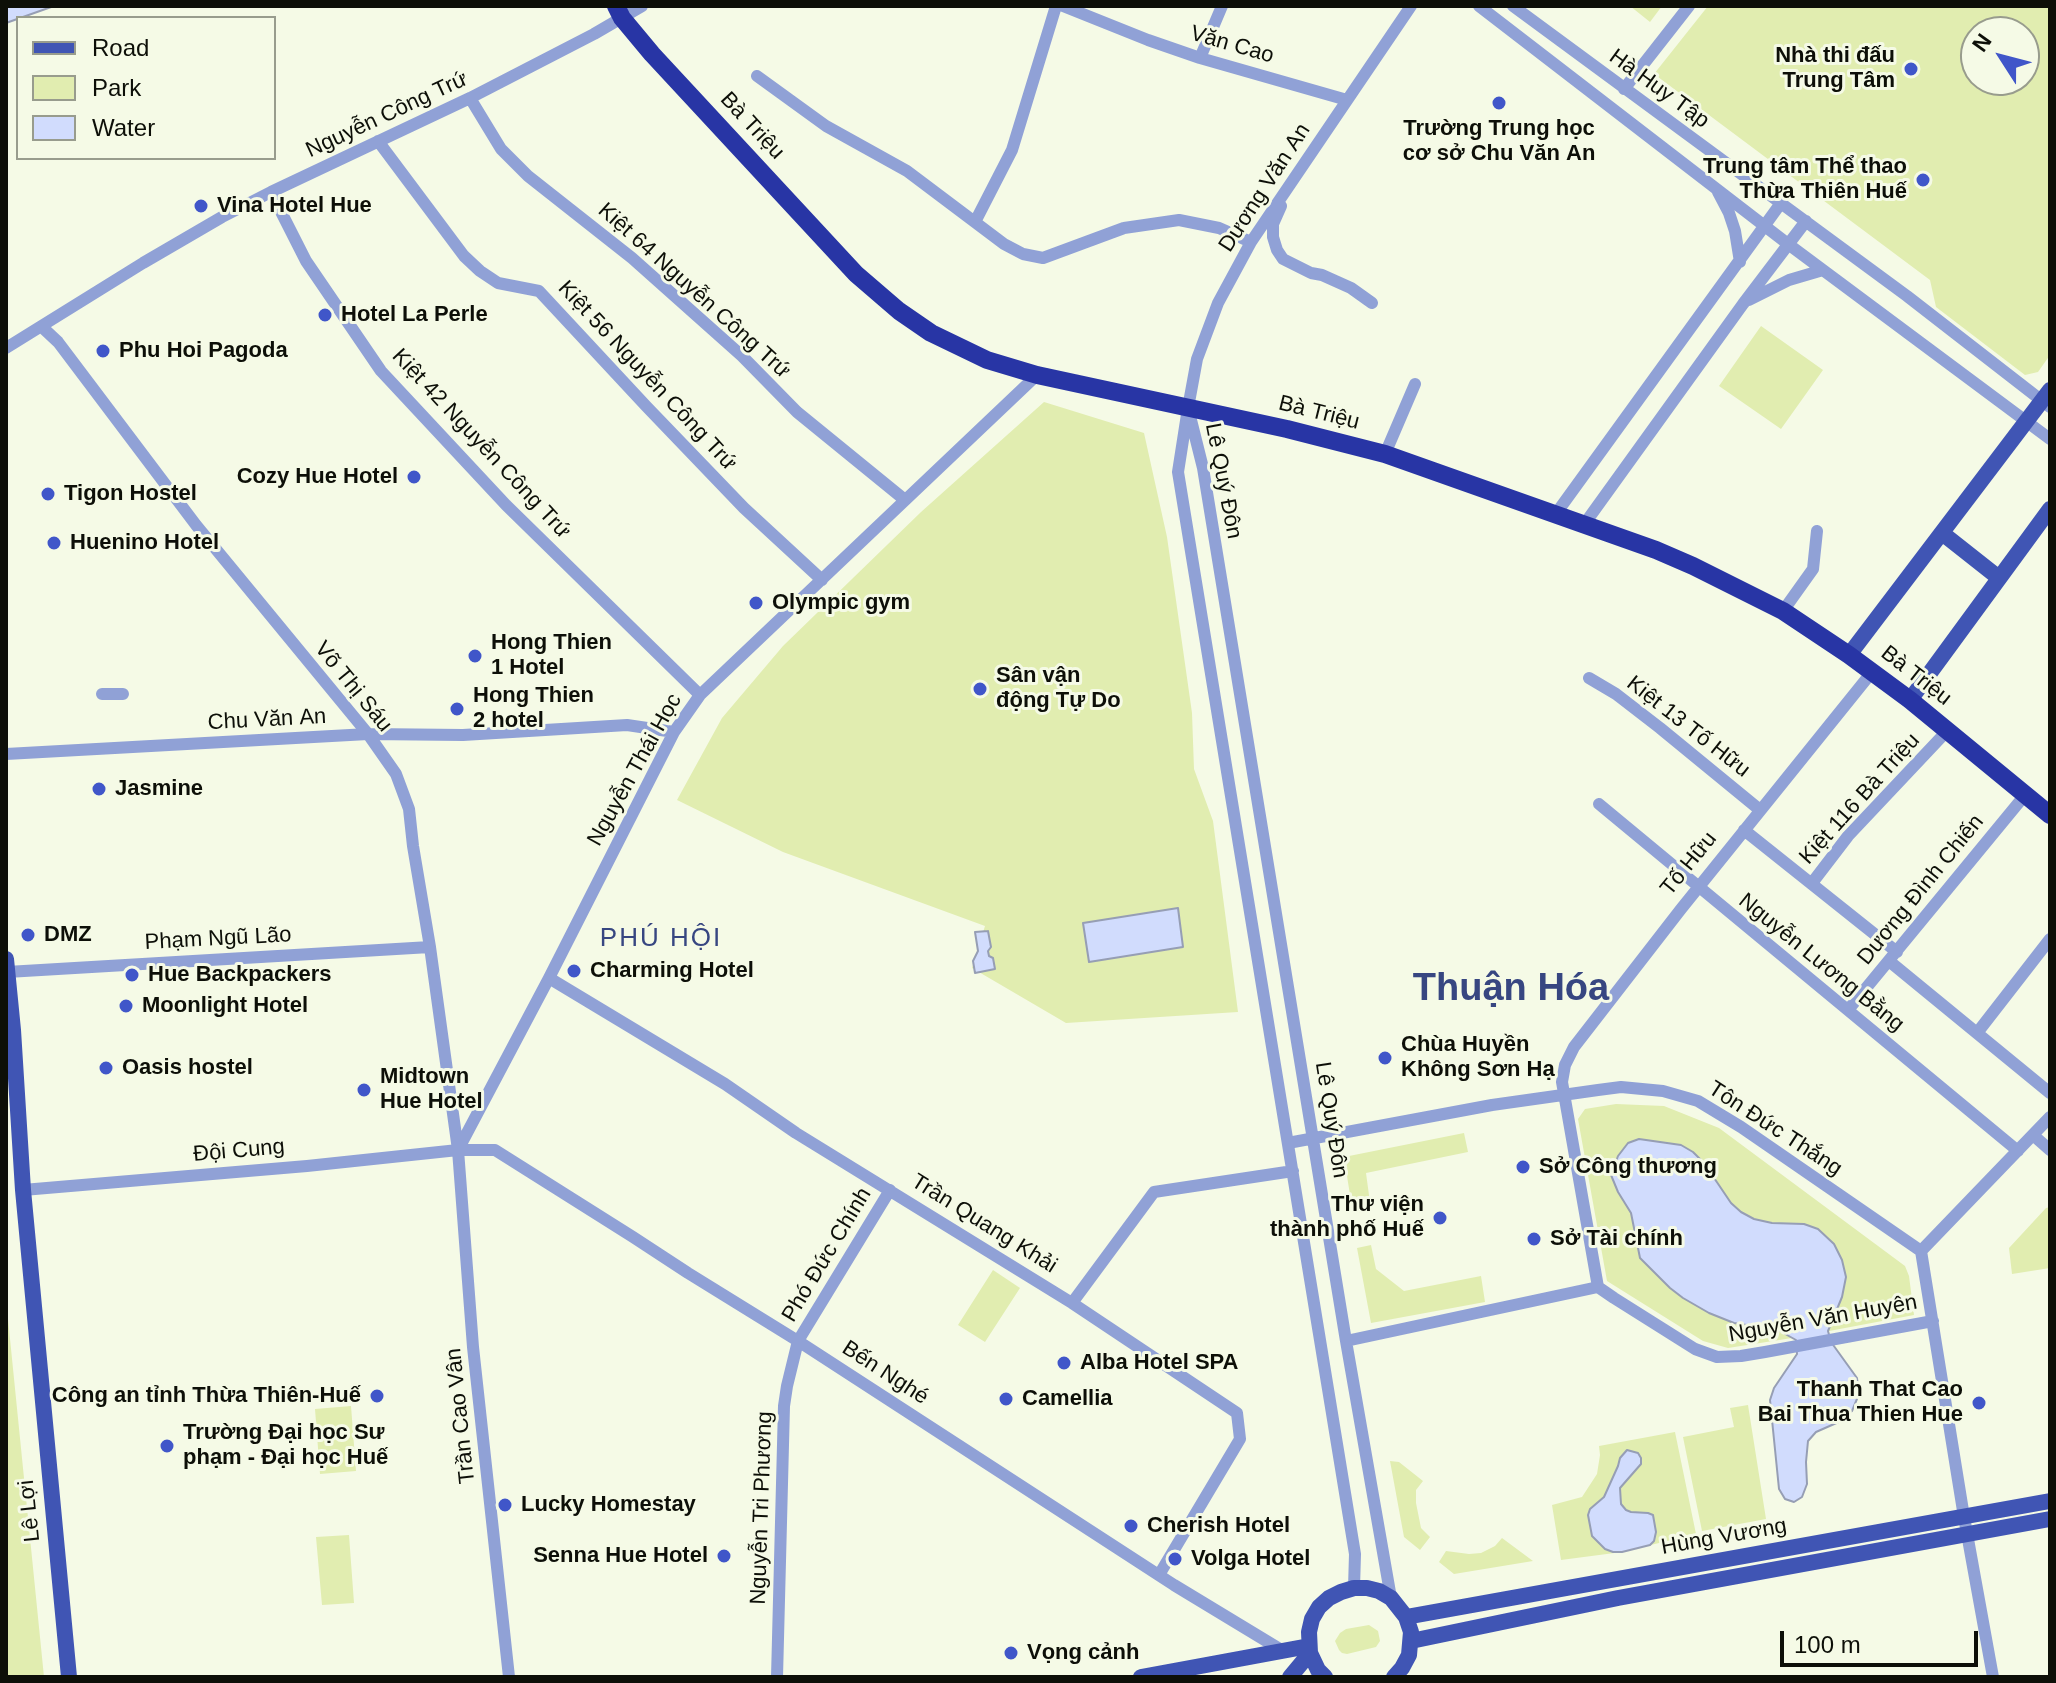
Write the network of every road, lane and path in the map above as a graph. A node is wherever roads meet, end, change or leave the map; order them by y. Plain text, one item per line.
1 (642, 6) edge
2 (1056, 6) edge
3 (1063, 6) edge
4 (1222, 6) edge
5 (1411, 6) edge
6 (1479, 6) edge
7 (1513, 6) edge
8 (1689, 6) edge
9 (619, 12) edge
10 (1557, 39) junction
11 (1544, 56) junction
12 (1200, 58) junction
13 (757, 76) dead end
14 (1624, 89) junction
15 (470, 98) junction
16 (1347, 100) junction
17 (1677, 127) junction
18 (378, 141) junction
19 (1659, 145) junction
20 (1288, 184) junction
21 (1717, 189) junction
22 (271, 192) junction
23 (1781, 203) junction
24 (1806, 221) junction
25 (975, 222) junction
26 (1765, 226) junction
27 (1251, 242) junction
28 (1788, 244) junction
29 (1740, 262) junction
30 (1823, 270) junction
31 (1372, 303) dead end
32 (1743, 304) junction
33 (42, 327) junction
34 (6, 348) edge
35 (1037, 375) junction
36 (1415, 384) dead end
37 (2047, 399) edge
38 (1188, 408) junction
39 (2027, 421) junction
40 (2050, 439) edge
41 (1385, 454) junction
42 (905, 500) junction
43 (2050, 509) edge
44 (1555, 515) junction
45 (1583, 526) junction
46 (1817, 531) dead end
47 (1942, 533) junction
48 (1999, 578) junction
49 (822, 580) junction
50 (1783, 611) junction
51 (1849, 655) junction
52 (1872, 672) junction
53 (1589, 678) dead end
54 (102, 694) dead end
55 (123, 694) dead end
56 (700, 695) junction
57 (1910, 700) junction
58 (1947, 731) junction
59 (674, 732) junction
60 (368, 734) junction
61 (6, 754) edge
62 (1250, 754) junction
63 (1224, 759) junction
64 (2025, 795) junction
65 (1599, 804) dead end
66 (1760, 810) junction
67 (2050, 815) edge
68 (1744, 830) junction
69 (1812, 883) junction
70 (1698, 887) junction
71 (2050, 939) edge
72 (430, 947) junction
73 (1893, 956) junction
74 (7, 965) edge
75 (549, 978) junction
76 (1848, 1010) junction
77 (1977, 1033) junction
78 (2050, 1093) edge
79 (1564, 1094) junction
80 (2050, 1117) edge
81 (2033, 1135) junction
82 (1313, 1138) junction
83 (1288, 1143) junction
84 (458, 1150) junction
85 (2050, 1150) edge
86 (2018, 1151) junction
87 (1293, 1171) junction
88 (23, 1190) junction
89 (890, 1190) junction
90 (1921, 1251) junction
91 (1598, 1287) junction
92 (1072, 1303) junction
93 (1933, 1321) junction
94 (798, 1341) junction
95 (1346, 1341) junction
96 (1364, 1446) junction
97 (1337, 1450) junction
98 (2050, 1501) edge
99 (2050, 1519) edge
100 (1966, 1526) junction
101 (1159, 1575) junction
102 (1354, 1588) junction
103 (1391, 1598) junction
104 (1406, 1617) junction
105 (1411, 1641) junction
106 (1309, 1649) junction
107 (1283, 1651) junction
108 (69, 1677) edge
109 (509, 1677) edge
110 (777, 1677) edge
111 (1141, 1677) edge
112 (1290, 1677) edge
113 (1324, 1677) edge
114 (1394, 1677) edge
115 (1993, 1677) edge

1 - 9 street, Nguyễn Công Trứ
2 - 25 street
3 - 12 street, Văn Cao
4 - 12 street
5 - 16 street, Dương Văn An
6 - 11 street, Hà Huy Tập
7 - 10 street, Hà Huy Tập
8 - 14 street
9 - 15 street, Nguyễn Công Trứ
9 - 35 highway, Bà Triệu
10 - 11 street
10 - 14 street, Hà Huy Tập
11 - 19 street, Hà Huy Tập
12 - 16 street, Văn Cao
13 - 25 street
14 - 17 street, Hà Huy Tập
15 - 18 street, Nguyễn Công Trứ
15 - 42 street, Kiệt 64 Nguyễn Công Trứ
16 - 20 street, Dương Văn An
17 - 19 street
17 - 23 street, Hà Huy Tập
18 - 22 street, Nguyễn Công Trứ
18 - 49 street, Kiệt 56 Nguyễn Công Trứ
19 - 21 street, Hà Huy Tập
20 - 27 street, Dương Văn An
20 - 31 street
21 - 26 street, Hà Huy Tập
21 - 29 street, Hà Huy Tập
22 - 33 street, Nguyễn Công Trứ
22 - 56 street, Kiệt 42 Nguyễn Công Trứ
23 - 24 street, Hà Huy Tập
23 - 26 street
24 - 28 street
24 - 37 street, Hà Huy Tập
25 - 27 street
26 - 28 street, Hà Huy Tập
26 - 29 street
27 - 38 street, Dương Văn An
28 - 30 street, Hà Huy Tập
28 - 32 street
29 - 44 street
30 - 32 street
30 - 39 street, Hà Huy Tập
32 - 45 street
33 - 34 street, Nguyễn Công Trứ
33 - 60 street, Võ Thị Sáu
35 - 38 highway, Bà Triệu
35 - 42 street, Nguyễn Thái Học
36 - 41 street
37 - 39 main road
38 - 41 highway, Bà Triệu
38 - 62 street, Lê Quý Đôn
38 - 63 street, Lê Quý Đôn
39 - 40 street, Hà Huy Tập
39 - 47 main road
41 - 44 highway, Bà Triệu
42 - 49 street, Nguyễn Thái Học
43 - 48 main road
44 - 45 highway, Bà Triệu
45 - 50 highway, Bà Triệu
46 - 50 street
47 - 48 main road
47 - 51 main road
48 - 57 main road
49 - 56 street, Nguyễn Thái Học
50 - 51 highway, Bà Triệu
51 - 52 highway, Bà Triệu
52 - 57 highway, Bà Triệu
52 - 66 street, Tố Hữu
53 - 66 street, Kiệt 13 Tố Hữu
54 - 55 street
56 - 59 street, Nguyễn Thái Học
57 - 58 highway, Bà Triệu
58 - 64 highway, Bà Triệu
58 - 69 street, Kiệt 116 Bà Triệu
59 - 60 street, Chu Văn An
59 - 75 street, Nguyễn Thái Học
60 - 61 street, Chu Văn An
60 - 72 street, Võ Thị Sáu
62 - 63 street
62 - 82 street, Lê Quý Đôn
63 - 83 street, Lê Quý Đôn
64 - 67 highway, Bà Triệu
64 - 73 street, Dương Đình Chiến
65 - 70 street, Nguyễn Lương Bằng
66 - 68 street, Tố Hữu
68 - 69 street
68 - 70 street, Tố Hữu
69 - 73 street, Kiệt 116 Bà Triệu
70 - 76 street, Nguyễn Lương Bằng
70 - 79 street, Tố Hữu
71 - 77 street
72 - 74 street, Phạm Ngũ Lão
72 - 84 street, Võ Thị Sáu
73 - 76 street, Dương Đình Chiến
73 - 77 street, Kiệt 116 Bà Triệu
74 - 88 main road, Lê Lợi
75 - 84 street, Nguyễn Thái Học
75 - 89 street, Trần Quang Khải
76 - 86 street, Nguyễn Lương Bằng
77 - 78 street, Kiệt 116 Bà Triệu
79 - 82 street, Tôn Đức Thắng
79 - 90 street, Tôn Đức Thắng
79 - 91 street
80 - 81 street
81 - 85 street
81 - 86 street
82 - 83 street, Tôn Đức Thắng
82 - 95 street, Lê Quý Đôn
83 - 87 street, Lê Quý Đôn
84 - 88 street, Đội Cung
84 - 94 street, Bến Nghé
84 - 109 street, Trần Cao Vân
86 - 90 street
87 - 92 street
87 - 97 street, Lê Quý Đôn
88 - 108 main road, Lê Lợi
89 - 92 street, Trần Quang Khải
89 - 94 street, Phó Đức Chính
90 - 93 street
91 - 93 street, Nguyễn Văn Huyên
91 - 95 street
92 - 101 street, Trần Quang Khải
93 - 100 street
94 - 101 street, Bến Nghé
94 - 110 street, Nguyễn Tri Phương
95 - 96 street, Lê Quý Đôn
96 - 97 street
96 - 103 street, Lê Quý Đôn
97 - 102 street, Lê Quý Đôn
98 - 100 main road, Hùng Vương
99 - 100 main road, Hùng Vương
100 - 104 main road, Hùng Vương
100 - 105 main road, Hùng Vương
100 - 115 street
101 - 107 street, Bến Nghé
102 - 103 main road
102 - 106 main road
103 - 104 main road
104 - 105 main road
105 - 114 main road
106 - 107 main road
106 - 112 main road
106 - 113 main road
107 - 111 main road

